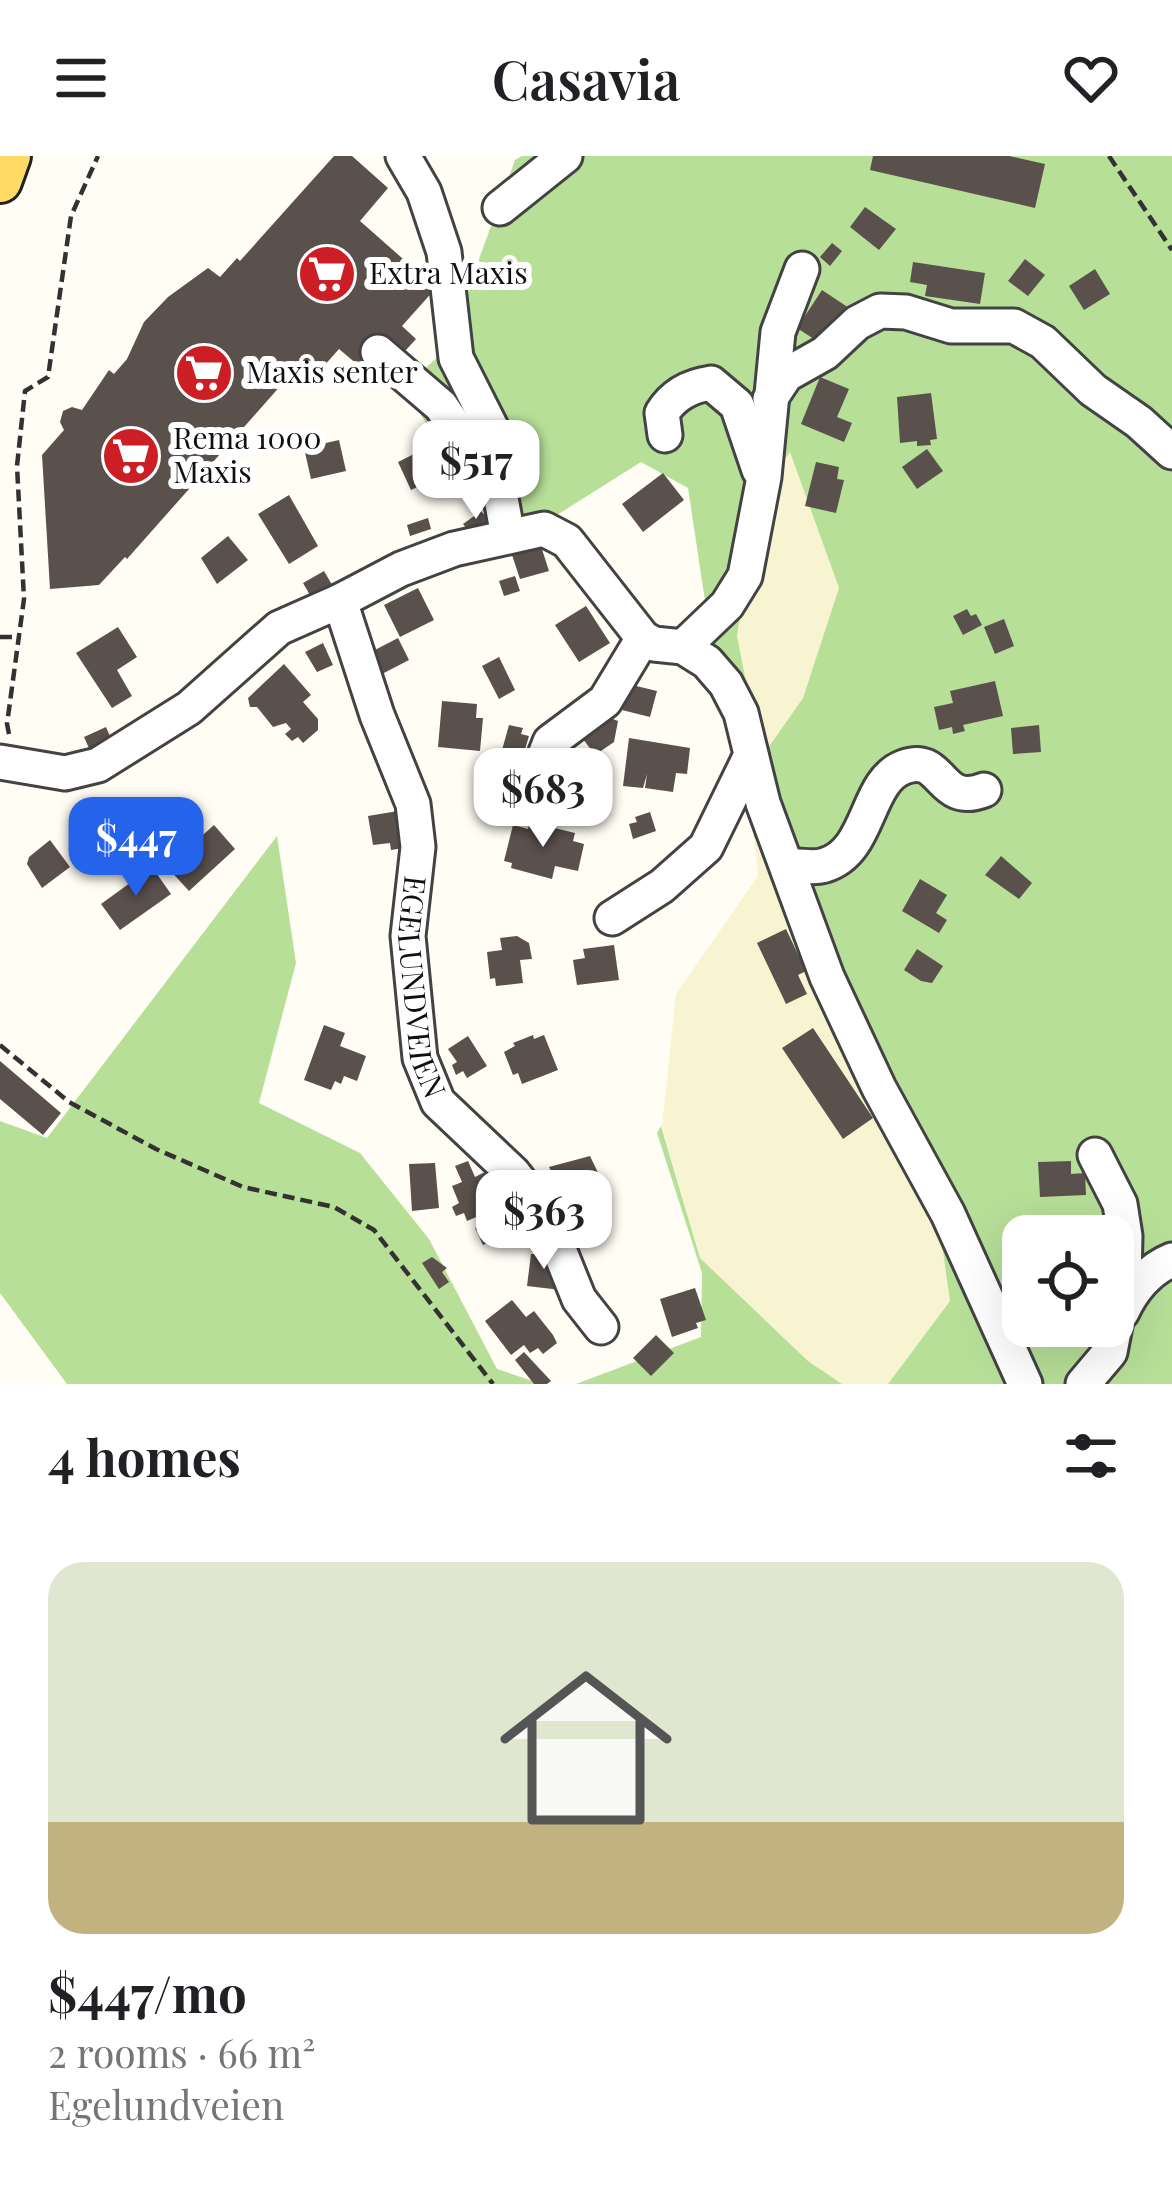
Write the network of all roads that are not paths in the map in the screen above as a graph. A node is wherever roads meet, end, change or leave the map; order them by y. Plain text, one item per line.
1 (9, 156) edge
2 (403, 156) edge
3 (565, 156) edge
4 (0, 181) edge
5 (500, 208) dead end
6 (802, 269) dead end
7 (378, 352) dead end
8 (770, 399) junction
9 (665, 434) dead end
10 (1172, 452) edge
11 (500, 475) junction
12 (764, 477) junction
13 (508, 536) junction
14 (340, 601) junction
15 (644, 638) junction
16 (683, 647) junction
17 (752, 755) junction
18 (8, 762) edge
19 (984, 790) dead end
20 (527, 801) dead end
21 (789, 866) junction
22 (612, 918) dead end
23 (1096, 1155) dead end
24 (1122, 1215) edge
25 (1172, 1260) edge
26 (1134, 1289) edge
27 (601, 1327) dead end
28 (1111, 1347) edge
29 (1025, 1384) edge
30 (1083, 1384) edge

1 - 4 main road
2 - 11 street
3 - 5 street
6 - 8 street
7 - 11 street
8 - 10 street
8 - 12 street
9 - 12 street
11 - 13 street
12 - 16 street
13 - 14 street
13 - 15 street
14 - 18 street
14 - 27 street, EGELUNDVEIEN
15 - 16 street
15 - 20 street
16 - 17 street
17 - 21 street
17 - 22 street
19 - 21 street
21 - 29 street
23 - 24 street
25 - 26 street
28 - 30 street

